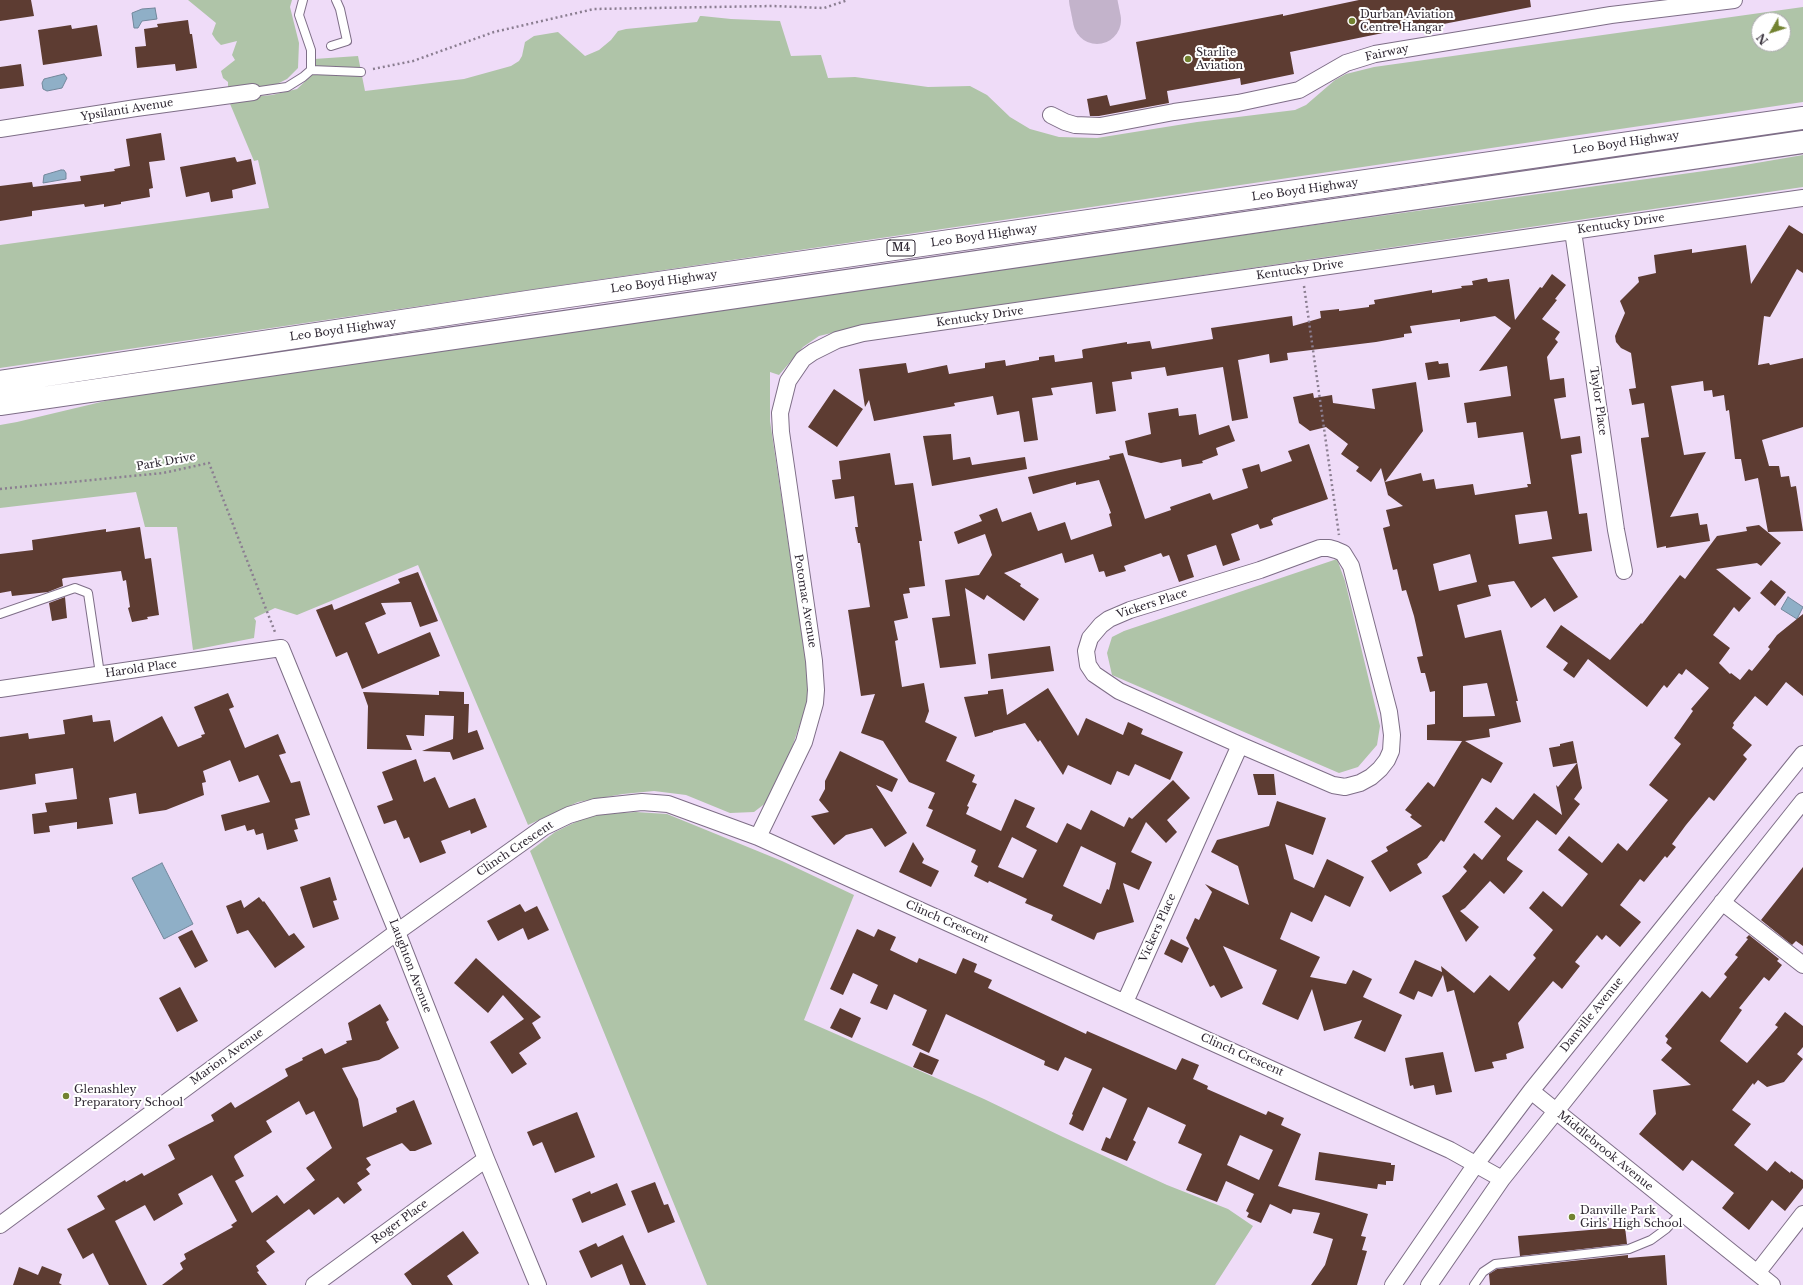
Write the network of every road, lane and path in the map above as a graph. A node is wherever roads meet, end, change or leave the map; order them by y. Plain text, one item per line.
1 (302, 0) edge
2 (336, 0) edge
3 (848, 0) edge
4 (1734, 0) edge
5 (331, 46) dead end
6 (311, 70) junction
7 (361, 72) joint
8 (253, 92) joint
9 (1051, 115) dead end
10 (1803, 118) edge
11 (0, 129) edge
12 (1803, 142) edge
13 (1803, 198) edge
14 (1573, 231) junction
15 (1302, 270) junction
16 (803, 359) joint
17 (0, 382) edge
18 (0, 404) edge
19 (0, 489) edge
20 (1343, 553) junction
21 (1624, 571) dead end
22 (0, 614) edge
23 (281, 648) junction
24 (100, 674) junction
25 (0, 689) edge
26 (1240, 745) junction
27 (1803, 754) edge
28 (1803, 800) edge
29 (758, 837) junction
30 (1722, 902) junction
31 (397, 932) junction
32 (1803, 965) edge
33 (1125, 1002) junction
34 (1531, 1092) junction
35 (1555, 1111) junction
36 (486, 1159) junction
37 (1476, 1164) junction
38 (1502, 1179) junction
39 (1682, 1212) junction
40 (1803, 1214) edge
41 (0, 1225) edge
42 (1757, 1273) junction
43 (314, 1285) edge
44 (538, 1285) edge
45 (1393, 1285) edge
46 (1429, 1285) edge
47 (1474, 1285) edge
48 (1772, 1285) edge

1 - 6 lane
2 - 5 lane
3 - 7 path
4 - 9 street, Fairway
6 - 7 lane
6 - 8 lane
8 - 11 street, Ypsilanti Avenue
10 - 17 highway, Leo Boyd Highway / M4
12 - 18 highway, M4
13 - 14 street, Kentucky Drive
14 - 15 street, Kentucky Drive
14 - 21 street, Taylor Place
15 - 16 street, Kentucky Drive
15 - 20 path
16 - 29 street, Potomac Avenue
19 - 23 path, Park Drive
20 - 26 street, Vickers Place
20 - 26 street, Vickers Place
22 - 24 lane
23 - 24 street, Harold Place
23 - 31 street, Laughton Avenue
24 - 25 street, Harold Place
26 - 33 street, Vickers Place
27 - 34 street, Danville Avenue
28 - 30 street
29 - 31 street, Clinch Crescent
29 - 33 street, Clinch Crescent
30 - 32 street
30 - 35 street
31 - 36 street, Laughton Avenue
31 - 41 street, Marion Avenue
33 - 37 street, Clinch Crescent
34 - 35 street, Middlebrook Avenue
34 - 37 street, Danville Avenue
35 - 38 street
35 - 39 street, Middlebrook Avenue
36 - 43 street, Roger Place
36 - 44 street, Laughton Avenue
37 - 38 street, Clinch Crescent
37 - 45 street, Danville Avenue
38 - 46 street
39 - 42 street, Middlebrook Avenue
39 - 47 lane
40 - 42 street
42 - 48 street, Middlebrook Avenue

